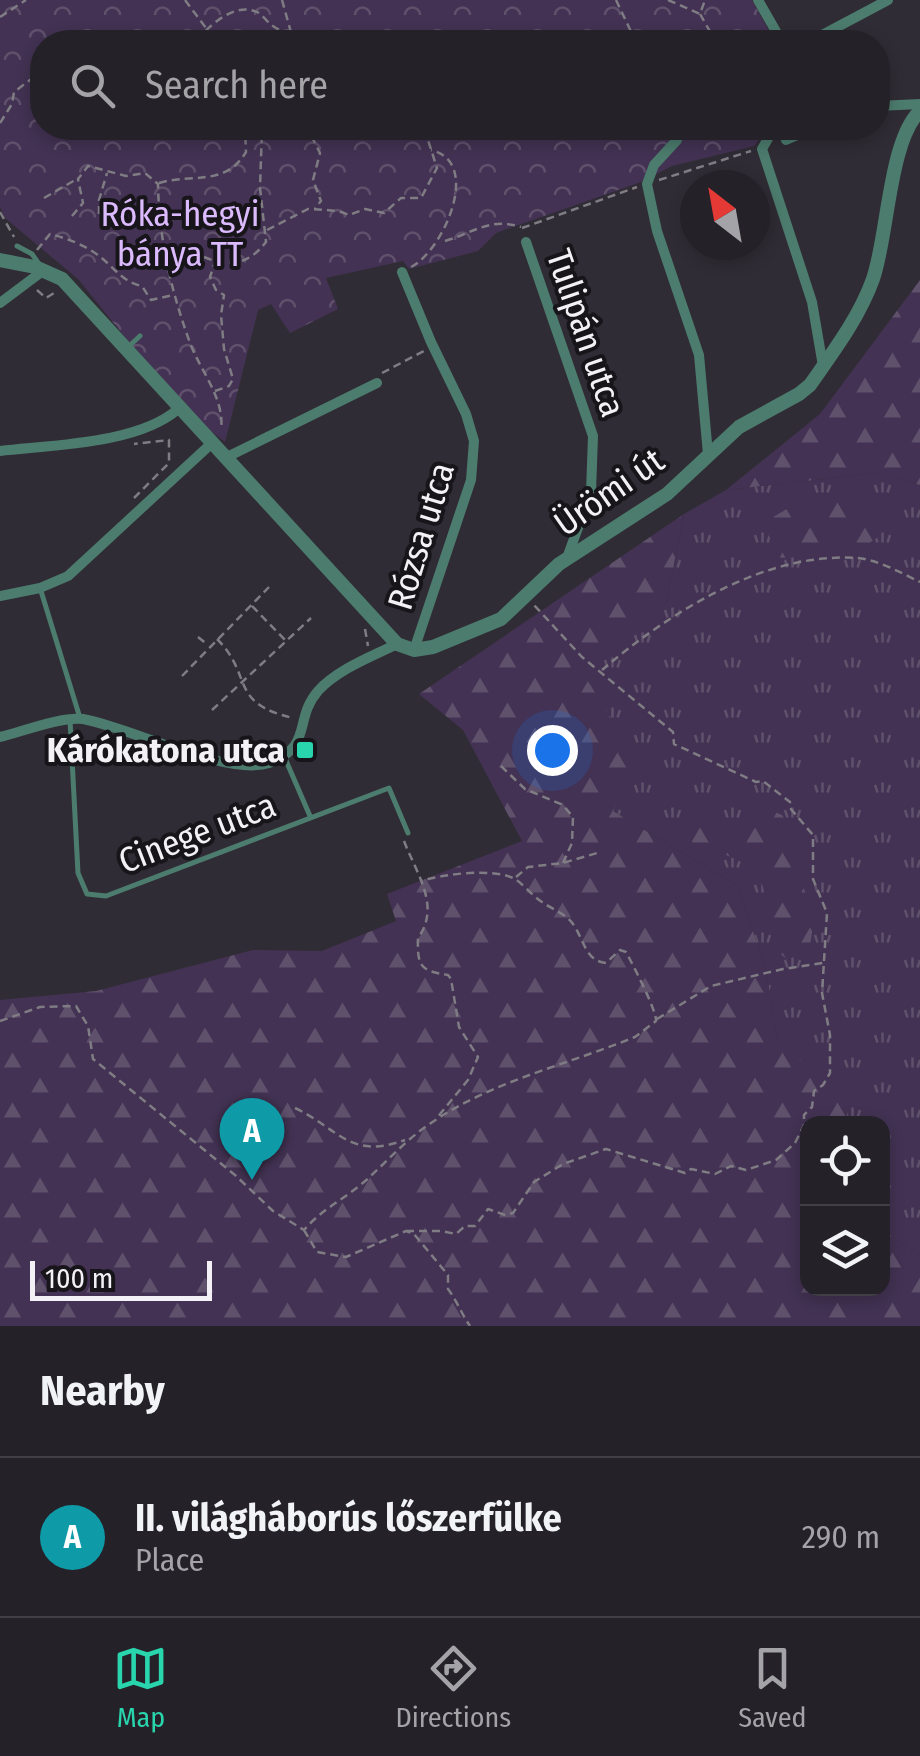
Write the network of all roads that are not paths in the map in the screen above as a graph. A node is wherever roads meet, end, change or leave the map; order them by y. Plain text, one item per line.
1 (758, 0) edge
2 (888, 0) edge
3 (775, 30) edge
4 (832, 30) edge
5 (890, 106) edge
6 (920, 107) edge
7 (676, 140) dead end
8 (767, 140) edge
9 (526, 242) dead end
10 (17, 246) road end
11 (0, 260) edge
12 (44, 270) junction
13 (402, 272) road end
14 (0, 303) edge
15 (140, 336) dead end
16 (125, 349) junction
17 (823, 366) junction
18 (377, 384) road end
19 (178, 409) junction
20 (212, 443) junction
21 (0, 451) edge
22 (708, 454) junction
23 (225, 458) junction
24 (567, 558) junction
25 (40, 588) junction
26 (0, 596) edge
27 (397, 644) junction
28 (414, 650) junction
29 (75, 719) junction
30 (0, 737) edge
31 (284, 756) junction
32 (310, 816) junction
33 (408, 833) road end

1 - 3 street
2 - 4 street
5 - 6 street
6 - 17 street, Ürömi út
7 - 22 street
8 - 17 street
9 - 24 street, Tulipán utca
10 - 12 lane
11 - 12 street
12 - 14 street
12 - 16 street
13 - 28 street, Rózsa utca
15 - 16 lane
16 - 19 street
17 - 22 street, Ürömi út
18 - 23 street
19 - 20 street
19 - 21 street
20 - 23 street
20 - 25 street
22 - 24 street, Ürömi út
23 - 27 street
24 - 28 street, Ürömi út
25 - 26 street
25 - 29 lane
27 - 28 street
27 - 31 street
29 - 30 street
29 - 31 street
29 - 32 lane, Cinege utca
31 - 32 lane
32 - 33 lane, Cinege utca

